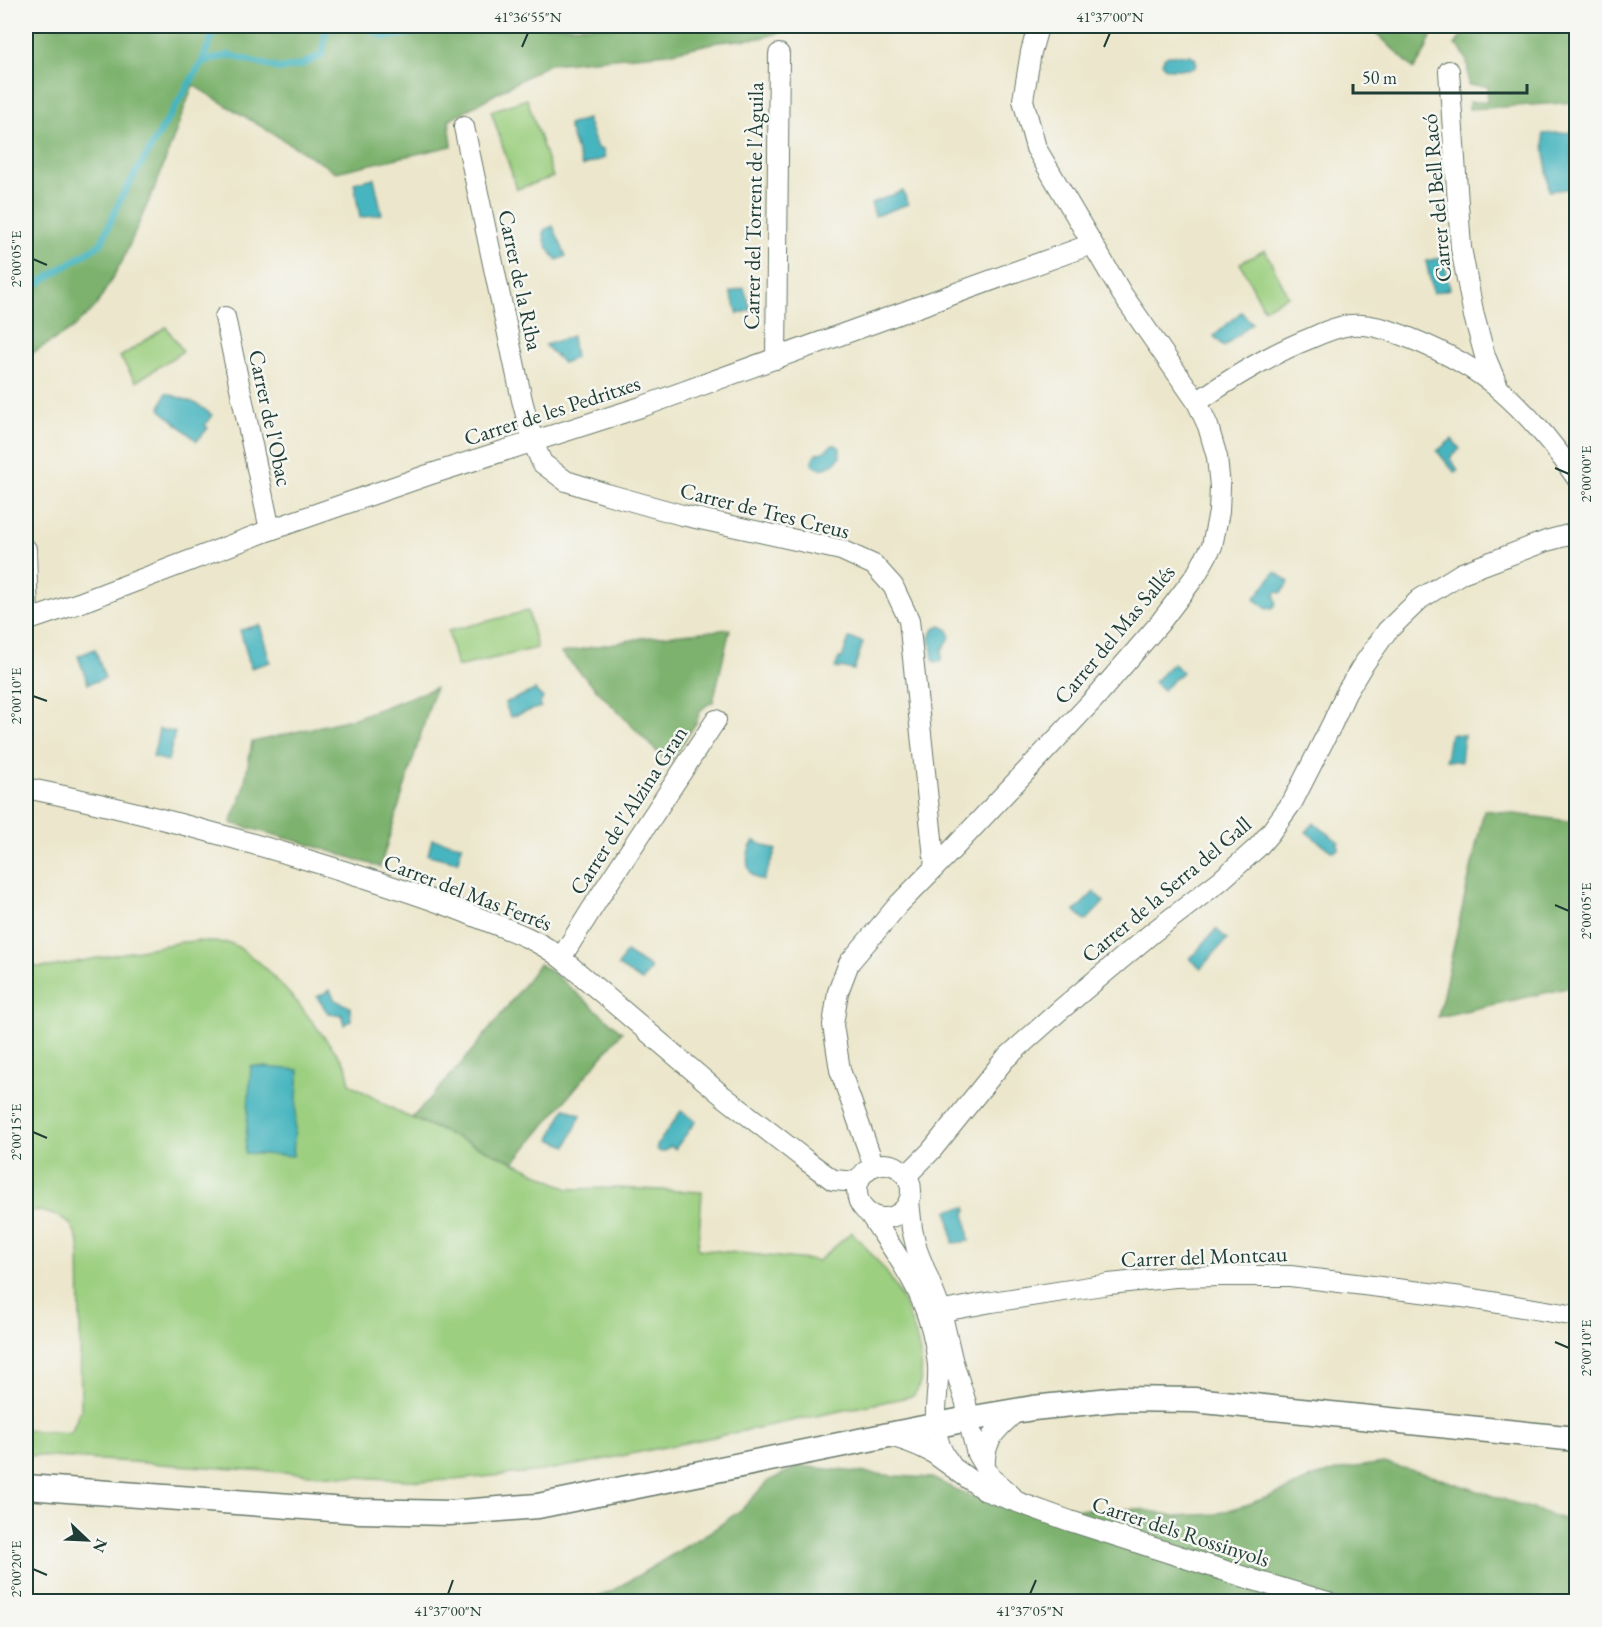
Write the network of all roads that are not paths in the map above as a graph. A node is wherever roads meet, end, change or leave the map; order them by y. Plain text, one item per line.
1 (1038, 26) edge
2 (779, 54) dead end
3 (1449, 71) dead end
4 (464, 127) dead end
5 (1092, 244) junction
6 (225, 317) dead end
7 (776, 359) junction
8 (1498, 388) junction
9 (1197, 402) junction
10 (533, 442) junction
11 (1576, 477) edge
12 (270, 530) junction
13 (1576, 533) edge
14 (26, 549) edge
15 (27, 621) edge
16 (716, 720) dead end
17 (26, 788) edge
18 (935, 867) junction
19 (561, 958) junction
20 (874, 1166) junction
21 (906, 1176) junction
22 (858, 1182) junction
23 (909, 1201) junction
24 (871, 1216) junction
25 (934, 1312) junction
26 (1576, 1316) edge
27 (1018, 1410) junction
28 (968, 1419) junction
29 (935, 1426) junction
30 (884, 1436) junction
31 (1576, 1439) edge
32 (985, 1467) junction
33 (959, 1472) junction
34 (26, 1487) edge
35 (1021, 1504) junction
36 (1328, 1602) edge

1 - 5 street, Carrer del Mas Sallés
2 - 7 street, Carrer del Torrent de l'Àguila
3 - 8 street, Carrer del Bell Racó
4 - 10 street, Carrer de la Riba
5 - 7 street, Carrer de les Pedritxes
5 - 9 street, Carrer del Mas Sallés
6 - 12 street, Carrer de l'Obac
7 - 10 street, Carrer de les Pedritxes
8 - 9 street
8 - 11 street
9 - 18 street, Carrer del Mas Sallés
10 - 12 street, Carrer de les Pedritxes
10 - 18 street, Carrer de Tres Creus
12 - 15 street, Carrer de les Pedritxes
13 - 21 street, Carrer de la Serra del Gall
14 - 15 street
16 - 19 street, Carrer de l'Alzina Gran
17 - 19 street, Carrer del Mas Ferrés
18 - 20 street, Carrer del Mas Sallés
19 - 22 street, Carrer del Mas Ferrés
20 - 21 street
20 - 22 street
21 - 23 street
22 - 24 street
23 - 24 street
23 - 25 street
24 - 25 street
25 - 26 street, Carrer del Montcau
25 - 28 street, Carrer dels Rossinyols
25 - 29 street
27 - 28 street
27 - 31 street
27 - 32 street
28 - 29 street
28 - 32 street, Carrer dels Rossinyols
29 - 30 street
29 - 33 street, Carrer dels Rossinyols
30 - 33 street, Carrer dels Rossinyols
30 - 34 street
32 - 35 street, Carrer dels Rossinyols
33 - 35 street, Carrer dels Rossinyols
35 - 36 street, Carrer dels Rossinyols

